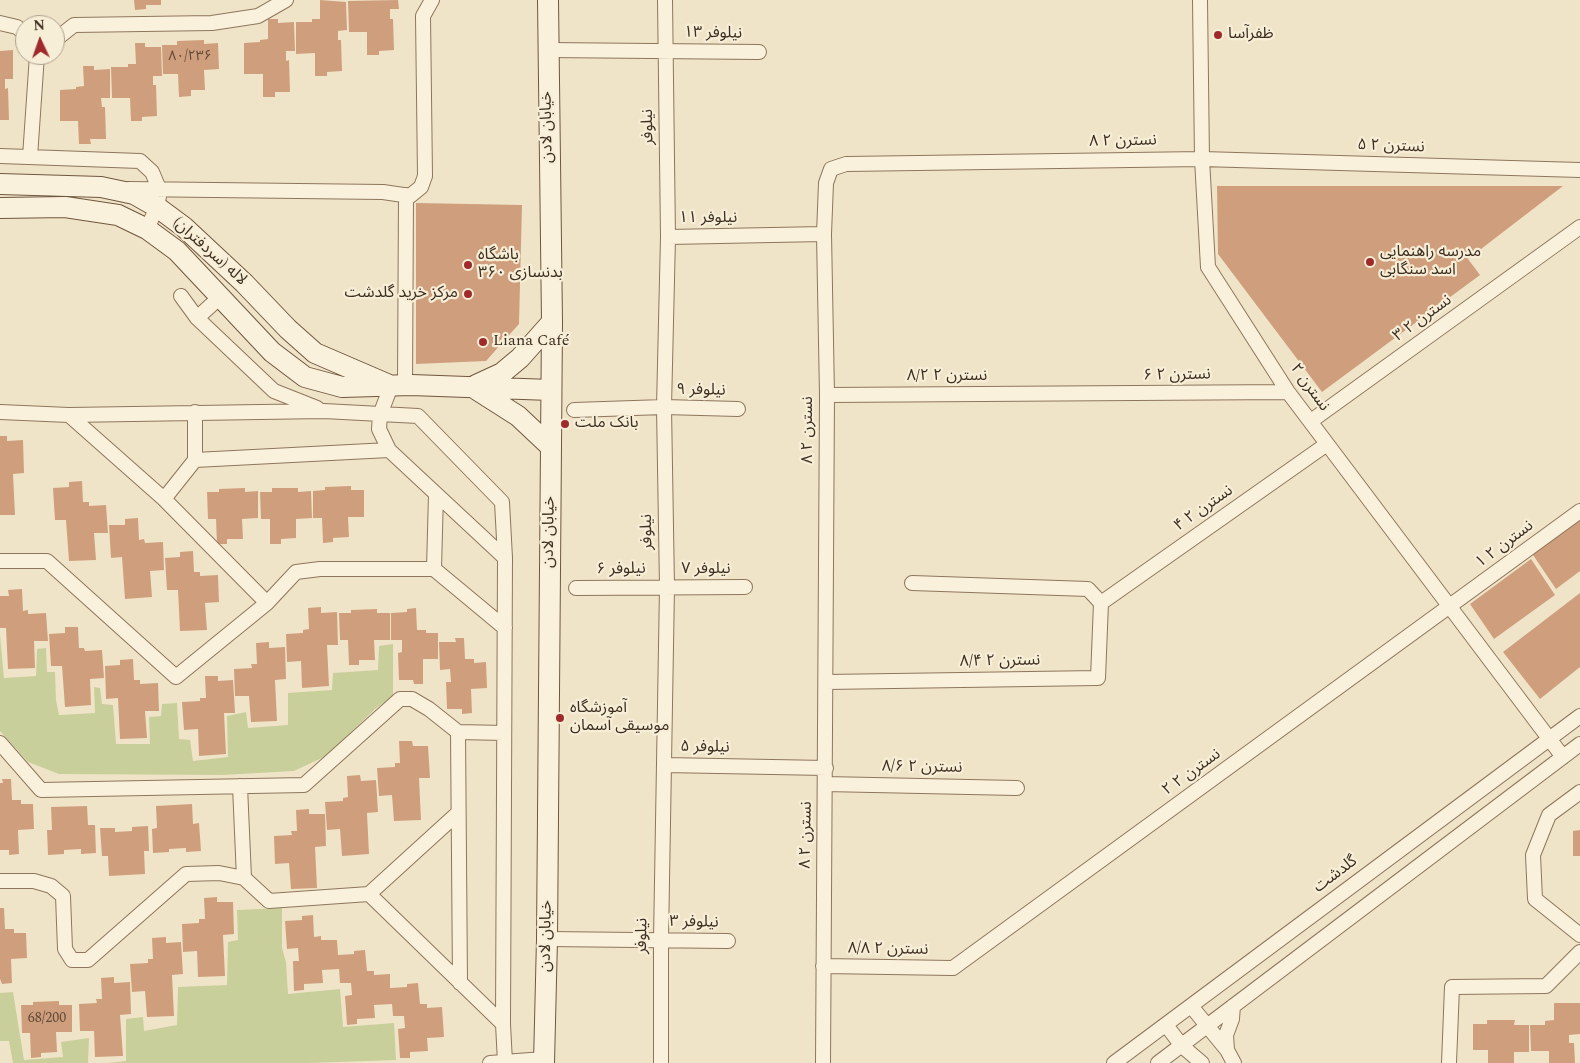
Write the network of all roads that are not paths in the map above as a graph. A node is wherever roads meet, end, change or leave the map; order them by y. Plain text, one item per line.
1 (286, 0) edge
2 (432, 0) edge
3 (548, 0) edge
4 (665, 0) edge
5 (1200, 0) edge
6 (0, 23) edge
7 (65, 25) edge
8 (74, 25) junction
9 (15, 27) edge
10 (65, 32) edge
11 (547, 50) junction
12 (665, 50) junction
13 (759, 52) dead end
14 (36, 65) edge
15 (0, 156) edge
16 (30, 157) junction
17 (1202, 159) junction
18 (1580, 170) edge
19 (0, 184) edge
20 (408, 196) junction
21 (158, 199) junction
22 (0, 208) edge
23 (1580, 228) edge
24 (147, 229) junction
25 (824, 234) junction
26 (668, 237) junction
27 (181, 296) dead end
28 (220, 298) junction
29 (197, 318) junction
30 (552, 322) junction
31 (402, 386) junction
32 (473, 387) junction
33 (551, 390) junction
34 (1288, 392) junction
35 (827, 395) junction
36 (1066, 395) joint
37 (664, 407) junction
38 (738, 409) dead end
39 (574, 410) dead end
40 (324, 411) junction
41 (0, 412) edge
42 (195, 412) junction
43 (69, 415) junction
44 (380, 415) junction
45 (1311, 421) junction
46 (1327, 444) junction
47 (551, 447) junction
48 (389, 450) junction
49 (195, 460) junction
50 (436, 494) junction
51 (164, 500) junction
52 (1580, 511) edge
53 (505, 558) junction
54 (0, 561) edge
55 (434, 569) junction
56 (912, 583) dead end
57 (667, 587) junction
58 (745, 587) dead end
59 (576, 588) dead end
60 (267, 603) junction
61 (1101, 603) junction
62 (1451, 607) junction
63 (504, 628) junction
64 (826, 682) junction
65 (1580, 716) edge
66 (458, 732) junction
67 (504, 733) junction
68 (1550, 738) junction
69 (0, 743) edge
70 (1580, 744) edge
71 (1563, 757) junction
72 (664, 765) junction
73 (826, 768) junction
74 (825, 784) junction
75 (240, 786) junction
76 (1017, 788) dead end
77 (1580, 792) edge
78 (458, 812) junction
79 (244, 878) junction
80 (0, 881) edge
81 (369, 894) junction
82 (1580, 935) edge
83 (548, 939) junction
84 (660, 940) junction
85 (728, 941) dead end
86 (1580, 952) edge
87 (823, 966) junction
88 (953, 968) joint
89 (460, 983) junction
90 (1191, 1006) junction
91 (1233, 1006) junction
92 (503, 1024) junction
93 (1166, 1025) junction
94 (1207, 1026) junction
95 (1182, 1046) junction
96 (1227, 1050) junction
97 (544, 1061) edge
98 (505, 1062) edge
99 (490, 1063) edge
100 (661, 1063) edge
101 (823, 1063) edge
102 (1114, 1063) edge
103 (1158, 1063) edge
104 (1202, 1063) edge
105 (1234, 1063) edge
106 (1449, 1063) edge

1 - 8 street
2 - 20 street
3 - 11 street, خیابان لادن
4 - 12 street, نیلوفر
5 - 17 street, نسترن ۲
6 - 9 street
7 - 8 street
8 - 10 street
11 - 12 street, ۱۳ نیلوفر
11 - 30 street, خیابان لادن
12 - 13 street, ۱۳ نیلوفر
12 - 26 street, نیلوفر
14 - 16 street
15 - 16 street
16 - 21 street
17 - 18 street, ۵ نسترن ۲
17 - 25 street, ۸ نسترن ۲
17 - 34 street, نسترن ۲
19 - 21 street, لاله (سردفتران)
20 - 21 street
20 - 31 street
21 - 24 street
21 - 31 street, لاله (سردفتران)
22 - 24 street, لاله (سردفتران)
23 - 45 street, ۳ نسترن ۲
24 - 28 street, لاله (سردفتران)
25 - 26 street, ۱۱ نیلوفر
25 - 35 street, ۸ نسترن ۲
26 - 37 street, نیلوفر
27 - 29 street
28 - 29 street
28 - 31 street, لاله (سردفتران)
29 - 40 street
30 - 32 street
30 - 33 street, خیابان لادن
31 - 32 street, لاله (سردفتران)
31 - 44 street
32 - 33 street, لاله (سردفتران)
32 - 47 street
33 - 47 street, خیابان لادن
34 - 36 street, ۶ نسترن ۲
34 - 45 street, نسترن ۲
35 - 36 street, ۸/۲ نسترن ۲
35 - 64 street, ۸ نسترن ۲
37 - 38 street, ۹ نیلوفر
37 - 39 street, ۹ نیلوفر
37 - 57 street, نیلوفر
40 - 42 street
40 - 44 street
41 - 43 street
42 - 43 street
42 - 49 street
43 - 51 street
44 - 48 street
44 - 53 street
45 - 46 street, نسترن ۲
46 - 61 street, ۴ نسترن ۲
46 - 62 street, نسترن ۲
47 - 83 street, خیابان لادن
48 - 49 street
48 - 50 street
49 - 51 street
50 - 53 street
50 - 55 street
51 - 60 street
52 - 62 street, ۱ نسترن ۲
53 - 63 street
54 - 60 street
55 - 60 street
55 - 63 street
56 - 61 street
57 - 58 street, ۷ نیلوفر
57 - 59 street, ۶ نیلوفر
57 - 72 street, نیلوفر
61 - 64 street, ۸/۴ نسترن ۲
62 - 68 street, نسترن ۲
62 - 88 street, ۲ نسترن ۲
63 - 67 street
64 - 73 street, ۸ نسترن ۲
65 - 68 street, گلدشت
66 - 67 street
66 - 75 street
66 - 78 street
67 - 92 street
68 - 71 street, نسترن ۲
68 - 90 street, گلدشت
69 - 75 street
70 - 71 street
71 - 91 street
72 - 73 street, ۵ نیلوفر
72 - 84 street, نیلوفر
73 - 74 street, ۸ نسترن ۲
74 - 76 street, ۸/۶ نسترن ۲
74 - 87 street, ۸ نسترن ۲
75 - 79 street
77 - 82 street
78 - 81 street
78 - 89 street
79 - 80 street
79 - 81 street
81 - 89 street
83 - 84 street, ۳ نیلوفر
83 - 97 street, خیابان لادن
84 - 85 street, ۳ نیلوفر
84 - 100 street, نیلوفر
86 - 106 street
87 - 88 street, ۸/۸ نسترن ۲
87 - 101 street, ۸ نسترن ۲
89 - 92 street
90 - 93 street, گلدشت
90 - 94 street
91 - 94 street
91 - 96 street
92 - 98 street
93 - 95 street
93 - 102 street, گلدشت
94 - 95 street
94 - 96 street
95 - 103 street
95 - 104 street
96 - 105 street
97 - 98 street
98 - 99 street

